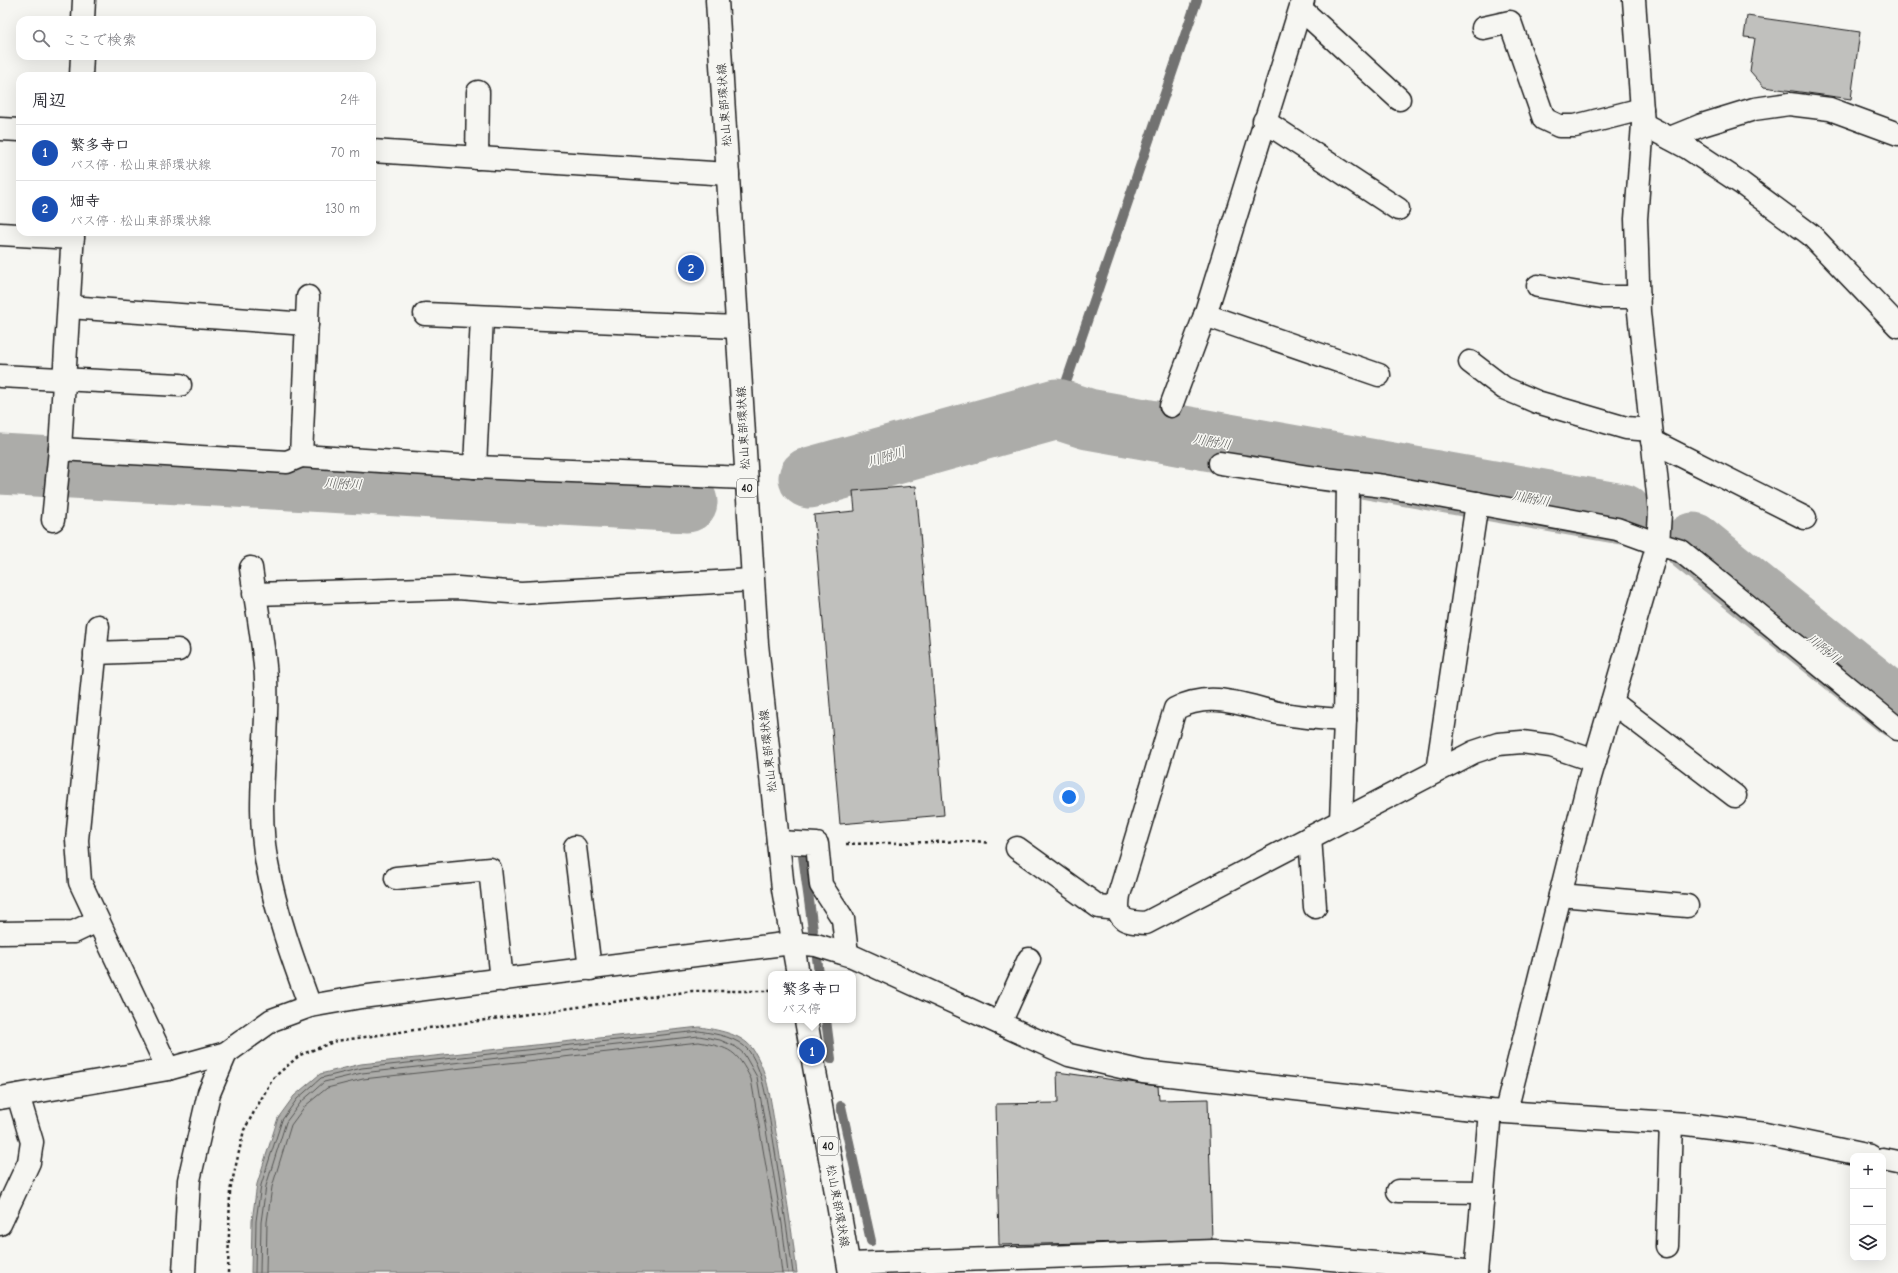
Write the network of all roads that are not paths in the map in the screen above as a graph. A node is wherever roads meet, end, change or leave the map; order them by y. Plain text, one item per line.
1 (84, 0) edge
2 (717, 0) edge
3 (1634, 0) edge
4 (1302, 4) edge
5 (83, 16) edge
6 (1483, 28) dead end
7 (82, 60) edge
8 (82, 72) edge
9 (478, 92) dead end
10 (1399, 99) dead end
11 (1643, 117) junction
12 (1264, 121) junction
13 (0, 129) edge
14 (16, 130) edge
15 (1898, 134) edge
16 (1670, 138) junction
17 (376, 151) edge
18 (477, 158) junction
19 (728, 174) junction
20 (1398, 209) dead end
21 (0, 234) edge
22 (16, 234) edge
23 (73, 236) edge
24 (1538, 286) dead end
25 (1639, 296) junction
26 (308, 297) dead end
27 (69, 307) junction
28 (425, 314) dead end
29 (1205, 315) junction
30 (482, 317) junction
31 (307, 324) junction
32 (1898, 326) edge
33 (737, 327) junction
34 (1470, 362) dead end
35 (1379, 375) dead end
36 (0, 376) edge
37 (64, 379) junction
38 (180, 385) dead end
39 (1171, 406) dead end
40 (1652, 435) junction
41 (301, 456) junction
42 (60, 459) junction
43 (1220, 463) dead end
44 (475, 467) junction
45 (746, 478) junction
46 (1348, 482) junction
47 (1477, 503) junction
48 (1806, 518) dead end
49 (53, 520) dead end
50 (1658, 544) junction
51 (251, 568) dead end
52 (752, 580) junction
53 (254, 594) junction
54 (98, 626) dead end
55 (178, 650) dead end
56 (95, 653) junction
57 (1612, 702) junction
58 (1345, 720) junction
59 (1898, 729) edge
60 (1595, 761) junction
61 (1437, 771) junction
62 (1735, 796) dead end
63 (1341, 820) junction
64 (1310, 837) junction
65 (778, 842) junction
66 (575, 848) dead end
67 (1016, 848) road end
68 (396, 878) dead end
69 (1560, 895) junction
70 (1686, 906) dead end
71 (1315, 907) dead end
72 (1118, 909) junction
73 (97, 921) junction
74 (0, 933) edge
75 (792, 943) junction
76 (847, 954) junction
77 (1029, 959) dead end
78 (590, 969) junction
79 (797, 971) edge
80 (502, 980) junction
81 (310, 1006) junction
82 (807, 1023) edge
83 (1000, 1023) junction
84 (226, 1053) junction
85 (168, 1069) junction
86 (9, 1096) edge
87 (1498, 1111) junction
88 (1671, 1123) junction
89 (1856, 1153) edge
90 (1886, 1160) edge
91 (1898, 1162) edge
92 (1398, 1191) dead end
93 (1483, 1192) junction
94 (0, 1224) edge
95 (1667, 1246) dead end
96 (850, 1268) edge
97 (1476, 1272) edge
98 (184, 1273) edge

1 - 5 street
2 - 19 street, 松山東部環状線 / 40
3 - 11 street
4 - 10 street
4 - 12 street
6 - 11 street
7 - 8 street
9 - 18 street
11 - 16 street
11 - 25 street
12 - 20 street
12 - 29 street
13 - 14 street
15 - 16 street
16 - 32 street
17 - 18 street
18 - 19 street
19 - 33 street, 松山東部環状線 / 40
21 - 22 street
23 - 27 street
24 - 25 street
25 - 40 street
26 - 31 street
27 - 31 street
27 - 37 street
28 - 30 street
29 - 35 street
29 - 39 street
30 - 33 street
30 - 44 street
31 - 41 street
33 - 45 street, 松山東部環状線 / 40
34 - 40 street
36 - 37 street
37 - 38 street
37 - 42 street
40 - 48 street
40 - 50 street
41 - 42 street
41 - 44 street
42 - 49 street
43 - 46 street
44 - 45 street
45 - 52 street, 松山東部環状線 / 40
46 - 47 street
46 - 58 street
47 - 50 street
47 - 61 street
50 - 57 street
50 - 59 street
51 - 53 street
52 - 53 street
52 - 65 street, 松山東部環状線 / 40
53 - 81 street
54 - 56 street
55 - 56 street
56 - 73 street
57 - 60 street
57 - 62 street
58 - 63 street
58 - 72 street
60 - 61 street
60 - 69 street
61 - 63 street
63 - 64 street
64 - 71 street
64 - 72 street
65 - 75 street, 松山東部環状線 / 40
65 - 76 street
66 - 78 street
67 - 72 street
68 - 80 street
69 - 70 street
69 - 87 street
73 - 74 street
73 - 85 street
75 - 76 street
75 - 78 street
75 - 79 street, 松山東部環状線 / 40
76 - 83 street
77 - 83 street
78 - 80 street
80 - 81 street
81 - 84 street
82 - 96 street, 松山東部環状線 / 40
83 - 87 street
84 - 85 street
84 - 98 street
85 - 86 street
86 - 94 street
87 - 88 street
87 - 93 street
88 - 89 street
88 - 95 street
90 - 91 street
92 - 93 street
93 - 97 street
96 - 97 street

